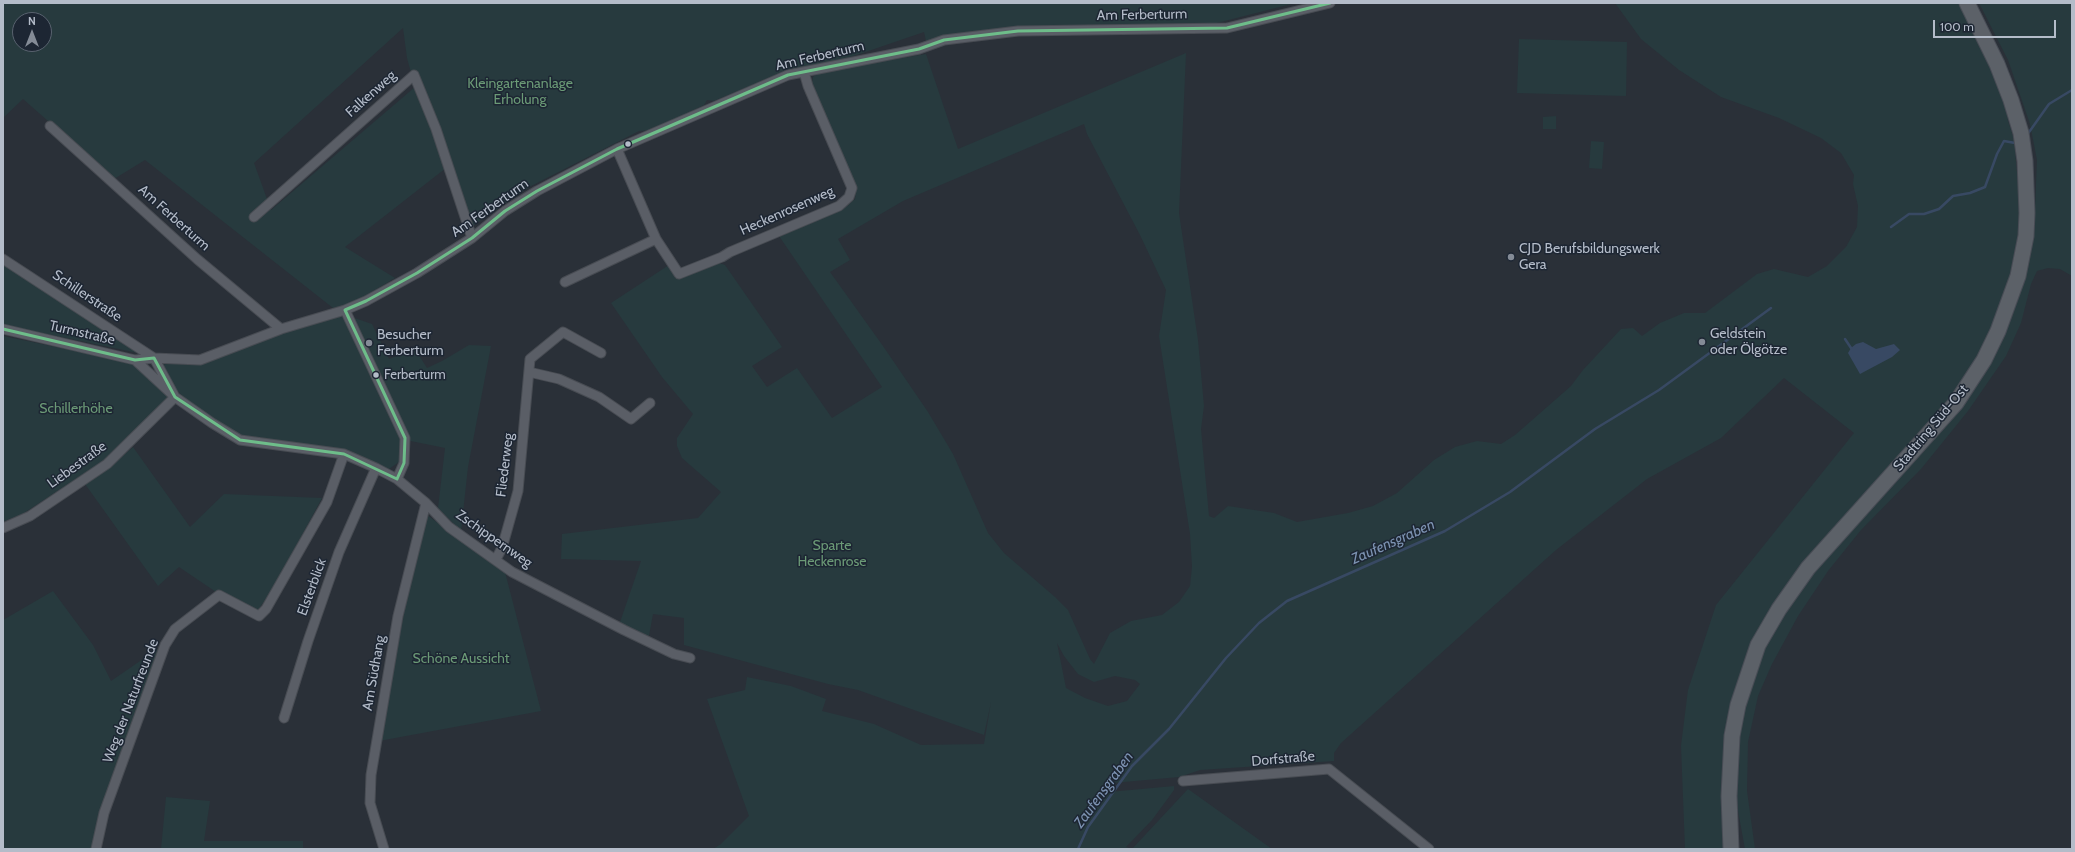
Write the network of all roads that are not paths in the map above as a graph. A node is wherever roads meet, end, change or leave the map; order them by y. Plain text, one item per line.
1 (1330, 3) edge
2 (1967, 3) edge
3 (804, 72) junction
4 (50, 126) dead end
5 (617, 149) junction
6 (254, 218) dead end
7 (472, 238) junction
8 (656, 239) junction
9 (3, 259) edge
10 (565, 282) dead end
11 (344, 310) junction
12 (3, 329) edge
13 (281, 329) junction
14 (601, 353) dead end
15 (154, 358) junction
16 (136, 360) junction
17 (529, 372) junction
18 (176, 397) junction
19 (650, 402) dead end
20 (344, 454) junction
21 (376, 468) junction
22 (397, 479) junction
23 (426, 503) junction
24 (3, 528) edge
25 (496, 559) junction
26 (690, 658) dead end
27 (284, 718) dead end
28 (1183, 781) dead end
29 (1731, 824) junction
30 (96, 849) edge
31 (384, 849) edge
32 (1429, 849) edge
33 (1731, 849) edge
34 (1739, 849) edge

1 - 3 street, Am Ferberturm
2 - 29 main road, Stadtring Süd-Ost
3 - 5 street, Am Ferberturm
3 - 8 street, Heckenrosenweg
4 - 13 street, Am Ferberturm
5 - 7 street, Am Ferberturm
5 - 8 street
6 - 7 street, Falkenweg
7 - 11 street, Am Ferberturm
8 - 10 street
9 - 15 street, Schillerstraße
11 - 13 street, Am Ferberturm
11 - 22 street
12 - 16 street, Turmstraße
13 - 15 street, Am Ferberturm
14 - 17 street, Fliederweg
15 - 16 street, Turmstraße
15 - 18 street, Zschippernweg
16 - 18 street
17 - 19 street
17 - 25 street, Fliederweg
18 - 20 street, Zschippernweg
18 - 24 street, Liebestraße
20 - 21 street, Zschippernweg
20 - 30 street, Weg der Naturfreunde
21 - 22 street, Zschippernweg
21 - 27 street, Elsterblick
22 - 23 street, Zschippernweg
23 - 25 street, Zschippernweg
23 - 31 street, Am Südhang
25 - 26 street, Zschippernweg
28 - 32 street, Dorfstraße
29 - 33 main road, Stadtring Süd-Ost
29 - 34 main road, Stadtring Süd-Ost

